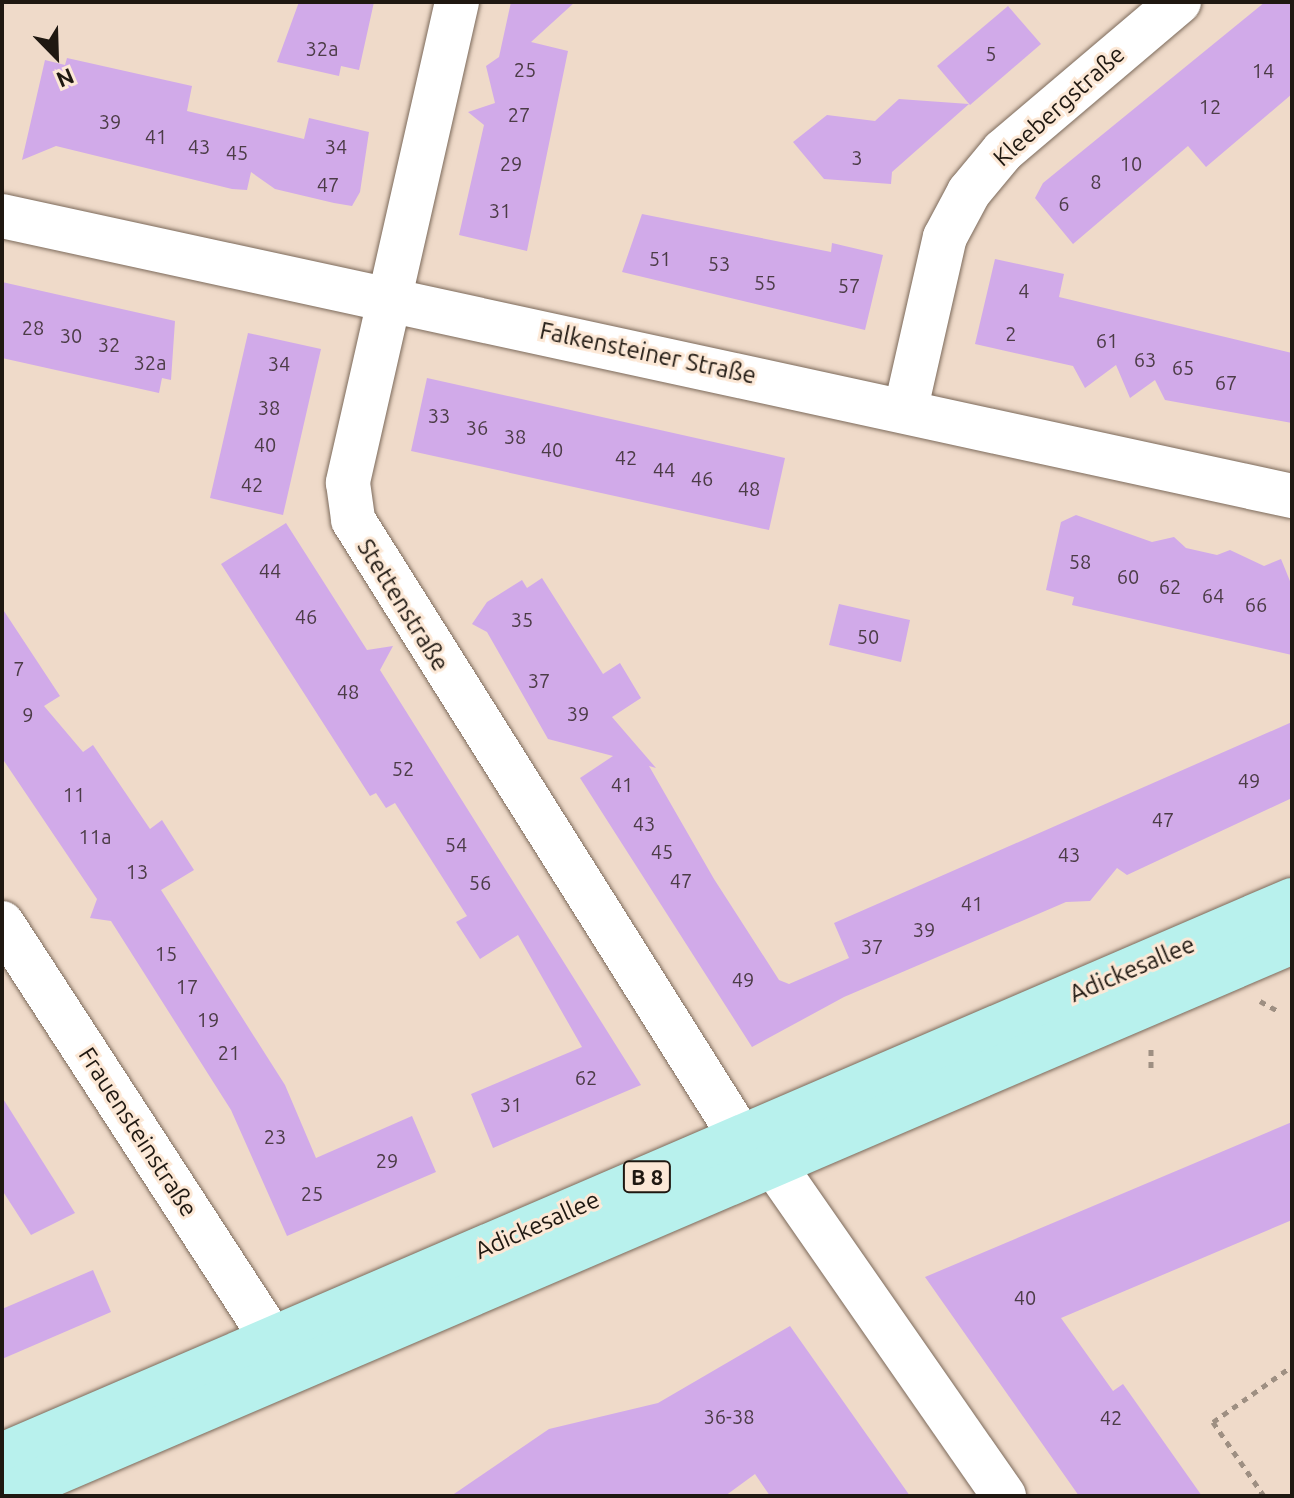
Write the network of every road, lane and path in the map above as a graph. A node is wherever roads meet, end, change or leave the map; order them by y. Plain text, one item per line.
1 (457, 2) edge
2 (1179, 2) edge
3 (2, 216) edge
4 (389, 298) junction
5 (906, 408) junction
6 (1292, 496) edge
7 (1292, 900) edge
8 (2, 923) edge
9 (1292, 942) edge
10 (740, 1136) junction
11 (774, 1165) junction
12 (273, 1341) junction
13 (1292, 1366) edge
14 (2, 1455) edge
15 (27, 1491) edge
16 (1004, 1496) edge
17 (1264, 1496) edge

1 - 4 street, Stettenstraße
2 - 5 street, Kleebergstraße
3 - 4 street, Falkensteiner Straße
4 - 5 street, Falkensteiner Straße
4 - 10 street, Stettenstraße
5 - 6 street, Falkensteiner Straße
7 - 10 main road, Adickesallee / B 8
8 - 12 street, Frauensteinstraße
9 - 11 main road, Adickesallee / B 8
10 - 12 main road, Adickesallee / B 8
11 - 15 main road, Adickesallee / B 8
11 - 16 street
12 - 14 main road, Adickesallee / B 8
13 - 17 path

